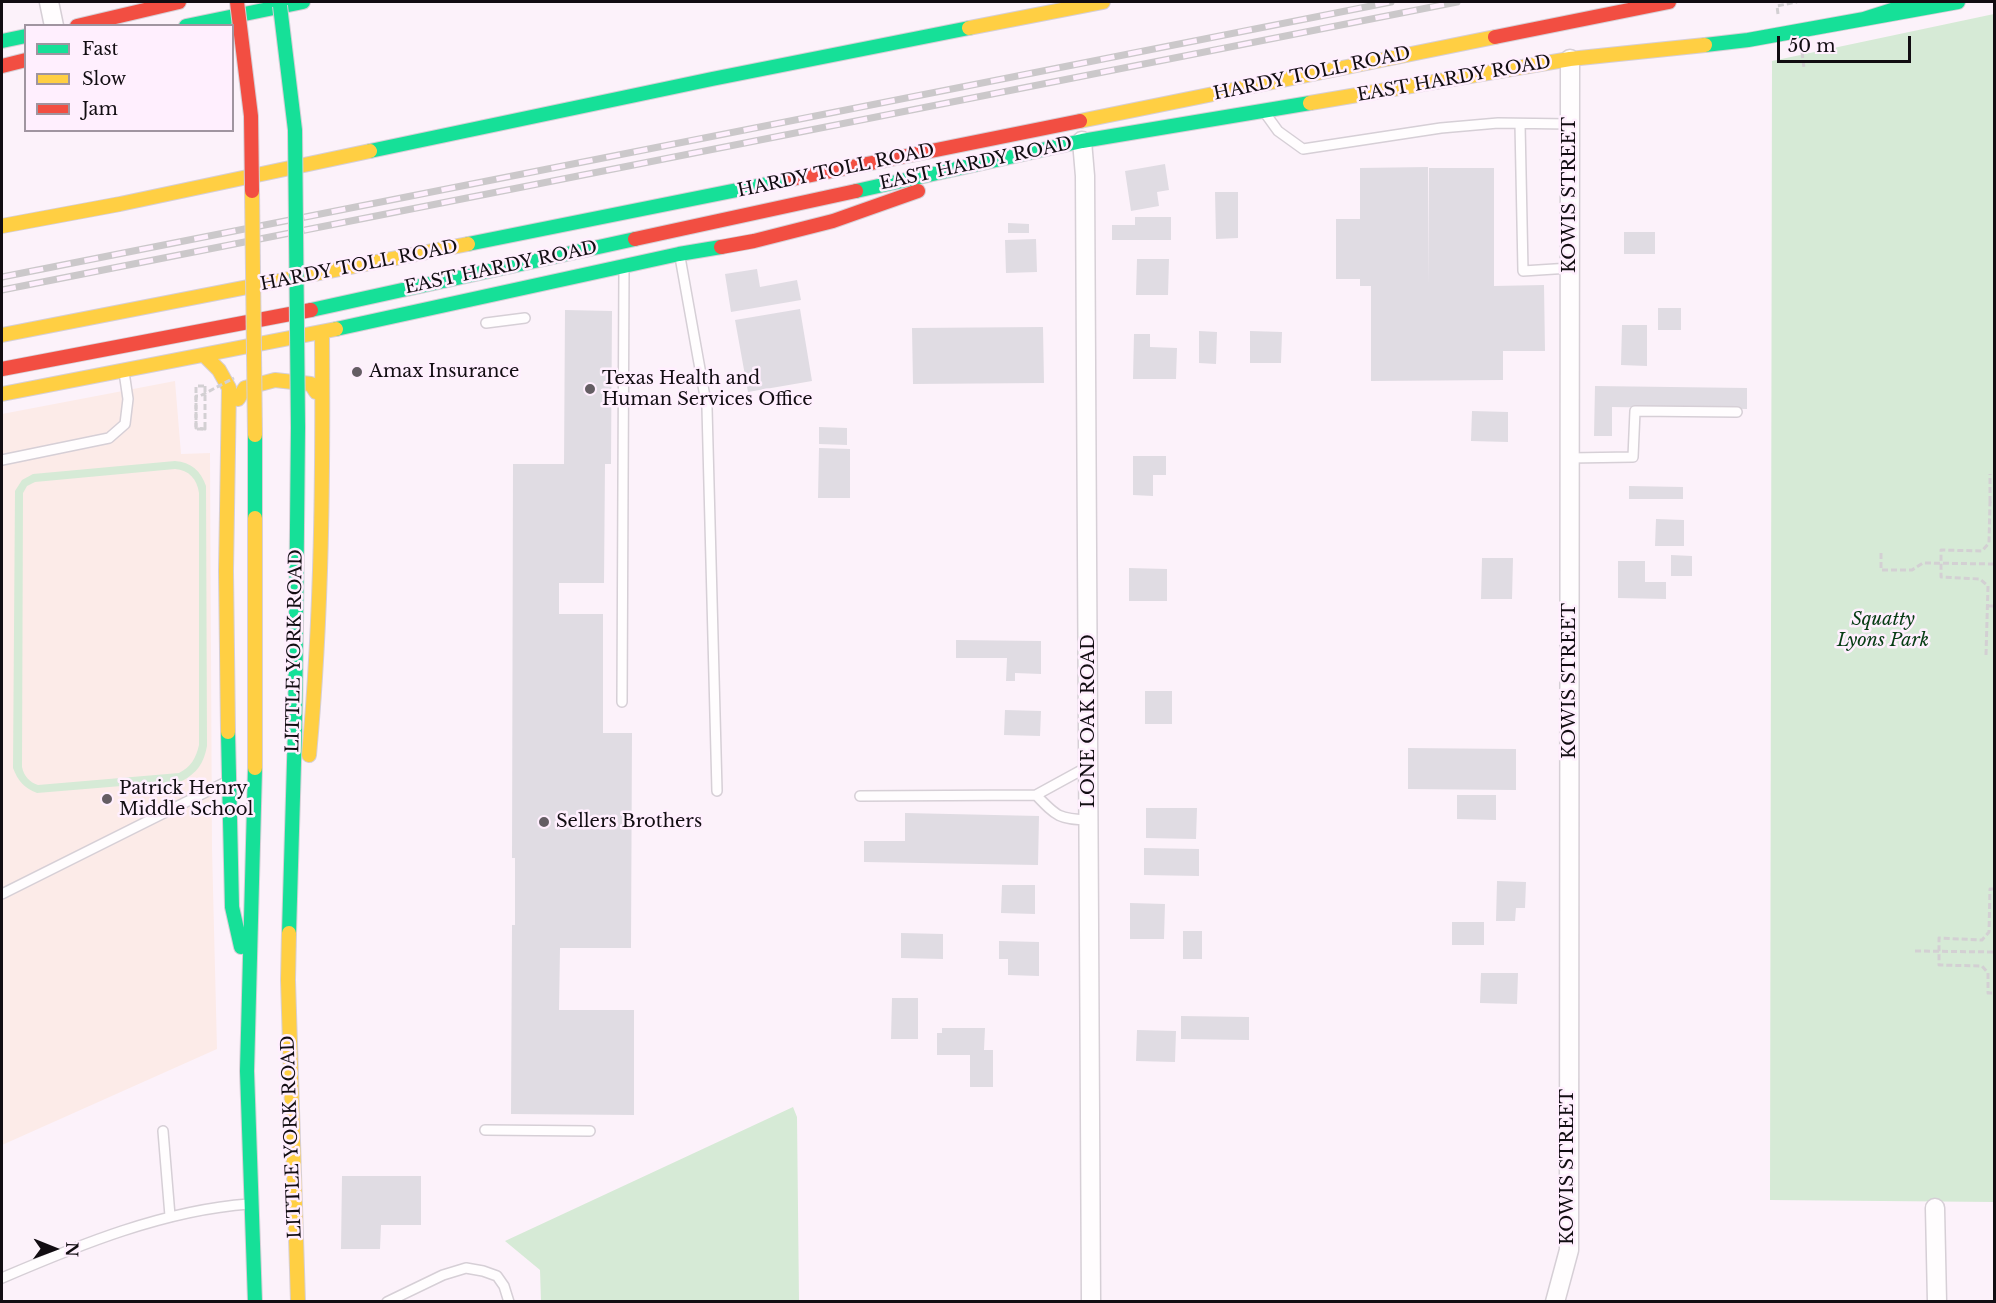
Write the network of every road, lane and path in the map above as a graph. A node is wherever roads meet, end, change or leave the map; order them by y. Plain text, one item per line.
1 (49, 2) edge
2 (179, 2) edge
3 (303, 2) edge
4 (1103, 2) edge
5 (1669, 2) edge
6 (1797, 2) edge
7 (1917, 2) edge
8 (1958, 2) edge
9 (280, 4) edge
10 (1777, 6) dead end
11 (238, 8) edge
12 (1864, 19) junction
13 (54, 24) edge
14 (85, 24) edge
15 (192, 24) edge
16 (24, 36) edge
17 (2, 41) edge
18 (1570, 59) junction
19 (24, 60) edge
20 (2, 66) edge
21 (1263, 111) junction
22 (1520, 123) junction
23 (1570, 124) junction
24 (1082, 141) junction
25 (2, 225) edge
26 (680, 254) junction
27 (624, 266) junction
28 (1570, 268) junction
29 (298, 313) junction
30 (525, 318) dead end
31 (252, 322) junction
32 (486, 323) dead end
33 (322, 332) junction
34 (2, 335) edge
35 (204, 355) junction
36 (2, 369) edge
37 (124, 371) junction
38 (242, 374) dead end
39 (210, 390) dead end
40 (2, 394) edge
41 (323, 401) junction
42 (1737, 412) dead end
43 (228, 414) junction
44 (1570, 458) junction
45 (2, 460) edge
46 (1990, 474) dead end
47 (1995, 500) edge
48 (1990, 502) junction
49 (1881, 553) dead end
50 (1941, 564) junction
51 (1995, 564) edge
52 (1987, 606) junction
53 (1995, 606) edge
54 (1987, 631) junction
55 (1995, 631) edge
56 (1986, 655) dead end
57 (622, 702) dead end
58 (1089, 766) junction
59 (228, 781) junction
60 (717, 791) dead end
61 (1036, 795) junction
62 (860, 796) dead end
63 (1089, 820) junction
64 (1995, 889) edge
65 (2, 894) edge
66 (1989, 913) junction
67 (1995, 913) edge
68 (1916, 951) dead end
69 (1939, 951) junction
70 (1995, 952) edge
71 (288, 980) junction
72 (249, 982) junction
73 (1995, 993) edge
74 (485, 1130) dead end
75 (163, 1131) dead end
76 (590, 1131) dead end
77 (251, 1204) junction
78 (1935, 1208) dead end
79 (170, 1216) junction
80 (2, 1278) edge
81 (255, 1302) edge
82 (298, 1302) edge
83 (387, 1302) edge
84 (509, 1302) edge
85 (1091, 1302) edge
86 (1555, 1302) edge
87 (1937, 1302) edge

1 - 13 street
2 - 14 main road
3 - 9 main road
4 - 25 main road
5 - 34 main road, HARDY TOLL ROAD
6 - 10 path
7 - 12 main road
8 - 12 main road, EAST HARDY ROAD
9 - 11 main road
9 - 29 main road, LITTLE YORK ROAD, bridge
11 - 15 main road
11 - 31 main road, LITTLE YORK ROAD, bridge
12 - 18 main road, EAST HARDY ROAD
16 - 17 main road
18 - 21 main road, EAST HARDY ROAD
18 - 23 street, KOWIS STREET
19 - 20 main road
21 - 22 lane
21 - 24 main road, EAST HARDY ROAD
22 - 23 lane
22 - 28 lane
23 - 28 street, KOWIS STREET
24 - 26 main road
24 - 29 main road, EAST HARDY ROAD
24 - 58 street, LONE OAK ROAD
26 - 27 main road
26 - 60 lane
27 - 33 main road
27 - 57 lane
28 - 44 street, KOWIS STREET
29 - 31 main road, EAST HARDY ROAD
29 - 71 main road, LITTLE YORK ROAD, bridge
30 - 32 lane
31 - 36 main road, EAST HARDY ROAD
31 - 72 main road, LITTLE YORK ROAD, bridge
33 - 35 main road
33 - 41 main road
35 - 37 main road
35 - 43 main road
37 - 40 main road
37 - 45 lane
38 - 39 path, bridge
41 - 43 main road
41 - 71 main road
42 - 44 lane
43 - 59 main road
44 - 86 street, KOWIS STREET
46 - 48 path
47 - 48 path
48 - 50 path
49 - 50 path
50 - 51 path
50 - 52 path
52 - 53 path
52 - 54 path
54 - 55 path
54 - 56 path
58 - 61 lane
58 - 63 street, LONE OAK ROAD
59 - 65 lane
59 - 72 main road
61 - 62 lane
61 - 63 lane
63 - 85 street, LONE OAK ROAD
64 - 66 path
66 - 67 path
66 - 69 path
68 - 69 path
69 - 70 path
69 - 73 path
71 - 82 main road, LITTLE YORK ROAD
72 - 77 main road, LITTLE YORK ROAD
74 - 76 lane
75 - 79 lane
77 - 79 lane
77 - 81 main road, LITTLE YORK ROAD
78 - 87 street
79 - 80 lane
83 - 84 lane

